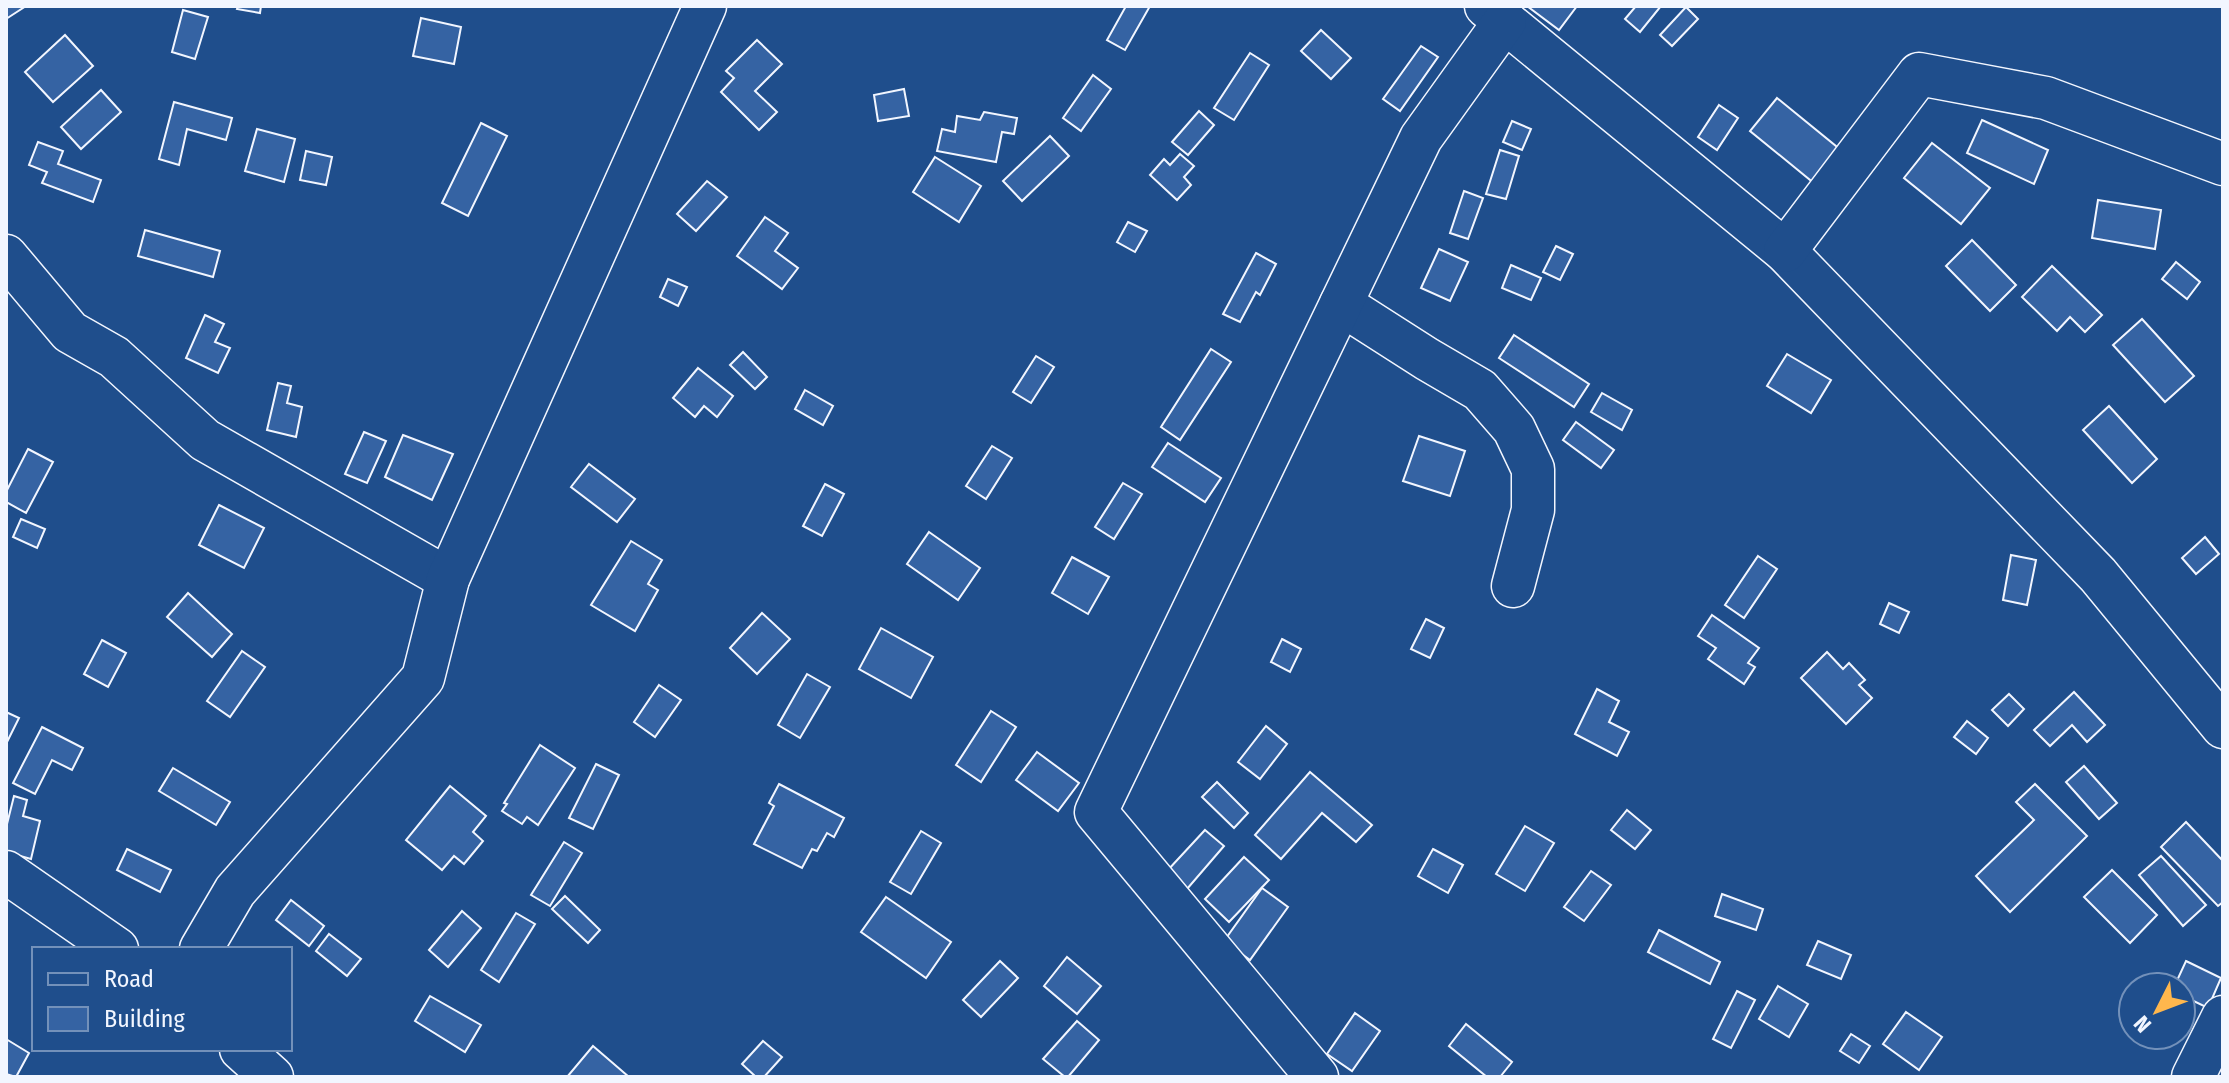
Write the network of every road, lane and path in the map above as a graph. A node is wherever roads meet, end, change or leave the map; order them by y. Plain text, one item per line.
1 (705, 6) edge
2 (1496, 13) edge
3 (2223, 164) edge
4 (1785, 251) junction
5 (6, 256) edge
6 (1341, 304) junction
7 (448, 579) junction
8 (1513, 586) dead end
9 (2223, 727) edge
10 (6, 872) edge
11 (114, 947) edge
12 (202, 947) edge
13 (2223, 1017) edge
14 (243, 1051) edge
15 (272, 1077) edge
16 (1317, 1077) edge
17 (2193, 1077) edge

1 - 7 street
2 - 4 street
2 - 6 street
3 - 4 street
4 - 9 street
5 - 7 street
6 - 8 street
6 - 16 street
7 - 12 street
10 - 11 street
13 - 17 street
14 - 15 street

